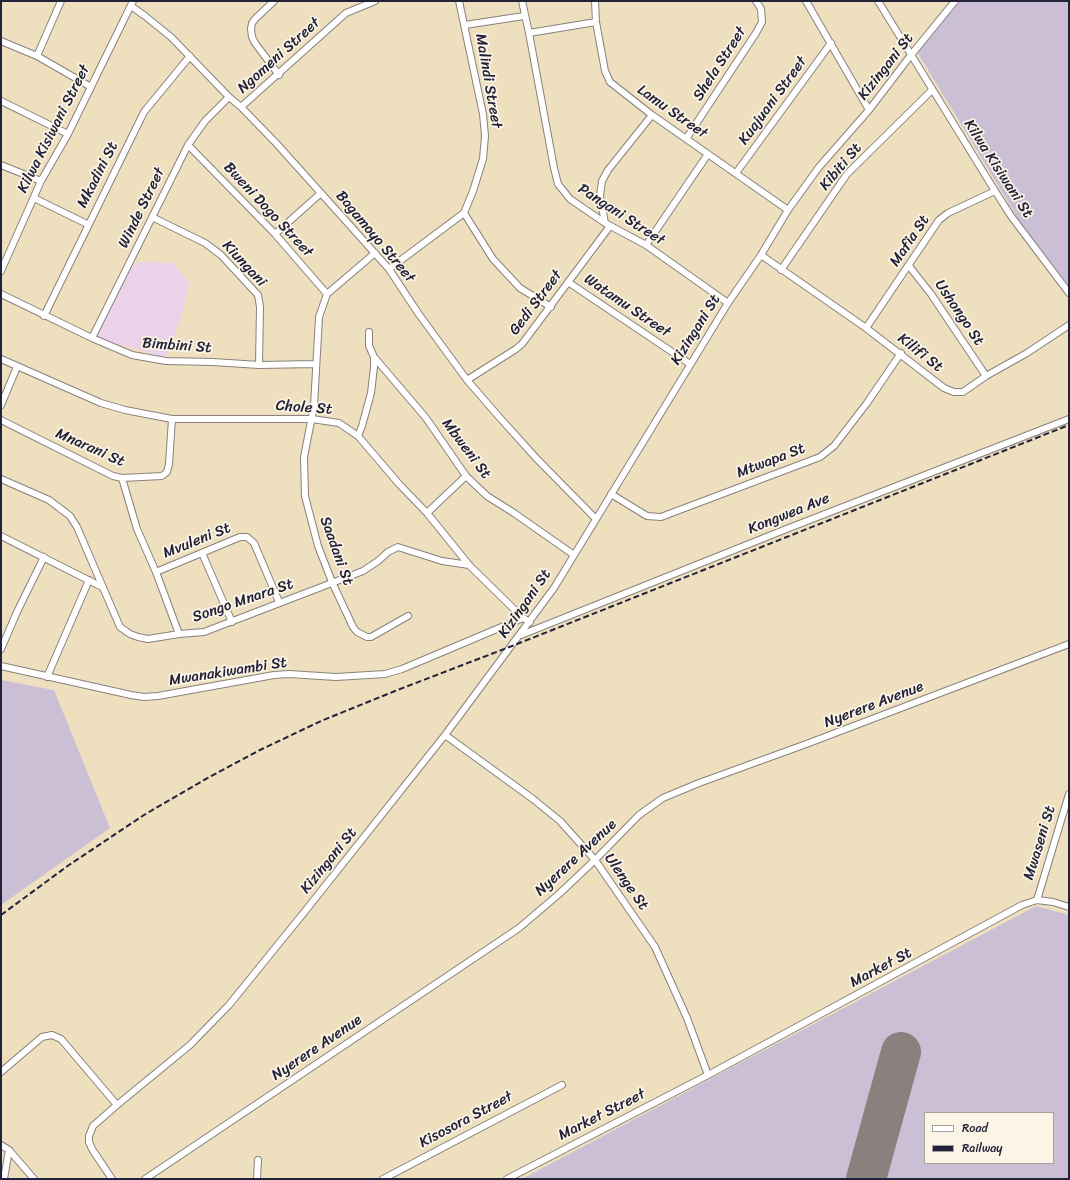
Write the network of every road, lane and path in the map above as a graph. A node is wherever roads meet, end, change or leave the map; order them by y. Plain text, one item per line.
1 (60, 1) edge
2 (274, 1) edge
3 (375, 1) edge
4 (459, 1) edge
5 (522, 1) edge
6 (595, 1) edge
7 (756, 1) edge
8 (806, 1) edge
9 (878, 1) edge
10 (955, 1) edge
11 (132, 4) edge
12 (524, 16) junction
13 (596, 22) junction
14 (465, 25) junction
15 (529, 33) junction
16 (1, 41) edge
17 (831, 43) junction
18 (911, 55) junction
19 (37, 56) junction
20 (190, 56) junction
21 (279, 75) junction
22 (91, 87) junction
23 (932, 90) junction
24 (229, 97) junction
25 (1, 101) edge
26 (242, 107) junction
27 (869, 110) junction
28 (652, 116) junction
29 (68, 134) junction
30 (686, 139) junction
31 (188, 146) junction
32 (708, 154) junction
33 (1, 165) edge
34 (736, 173) junction
35 (41, 181) junction
36 (996, 191) junction
37 (321, 193) junction
38 (34, 198) junction
39 (788, 210) junction
40 (464, 214) junction
41 (152, 217) junction
42 (88, 224) junction
43 (608, 225) junction
44 (275, 234) junction
45 (646, 245) junction
46 (375, 254) junction
47 (761, 255) junction
48 (3, 261) edge
49 (909, 266) junction
50 (389, 269) junction
51 (781, 270) junction
52 (1, 271) edge
53 (568, 282) junction
54 (1069, 293) edge
55 (1, 294) edge
56 (327, 294) junction
57 (728, 303) junction
58 (551, 307) junction
59 (44, 316) junction
60 (1069, 325) edge
61 (866, 328) junction
62 (369, 332) dead end
63 (92, 338) junction
64 (900, 353) junction
65 (374, 357) junction
66 (1, 359) edge
67 (316, 364) junction
68 (690, 364) junction
69 (259, 365) junction
70 (17, 367) junction
71 (986, 376) junction
72 (467, 380) junction
73 (1, 405) edge
74 (172, 419) junction
75 (312, 419) junction
76 (1069, 419) edge
77 (1, 420) edge
78 (358, 436) junction
79 (466, 476) junction
80 (122, 478) junction
81 (1, 479) edge
82 (611, 494) junction
83 (427, 513) junction
84 (596, 519) junction
85 (1, 536) edge
86 (202, 553) junction
87 (574, 555) junction
88 (44, 557) junction
89 (469, 565) junction
90 (156, 572) junction
91 (89, 580) junction
92 (332, 582) junction
93 (102, 587) junction
94 (279, 602) junction
95 (408, 616) dead end
96 (523, 618) junction
97 (232, 622) junction
98 (530, 622) junction
99 (179, 634) junction
100 (520, 635) junction
101 (1069, 644) edge
102 (1, 650) edge
103 (1, 666) edge
104 (48, 677) junction
105 (445, 735) junction
106 (1069, 794) edge
107 (595, 860) junction
108 (1037, 900) junction
109 (1069, 907) edge
110 (1, 1072) edge
111 (708, 1075) junction
112 (562, 1085) dead end
113 (117, 1105) junction
114 (1, 1145) edge
115 (9, 1150) junction
116 (258, 1160) dead end
117 (4, 1179) edge
118 (34, 1179) edge
119 (112, 1179) edge
120 (145, 1179) edge
121 (257, 1179) edge
122 (383, 1179) edge
123 (507, 1179) edge

1 - 19 street
2 - 21 street
3 - 21 street, Ngomeni Street
4 - 14 street, Malindi Street
5 - 12 street, Pangani Street
6 - 13 street, Lamu Street
7 - 30 street, Shela Street
8 - 17 street
9 - 18 street
10 - 18 street, Kizingani St
11 - 20 street, Bagamoyo Street
11 - 22 street, Kilwa Kisiwani Street
12 - 14 street
12 - 15 street, Pangani Street
13 - 15 street
13 - 28 street, Lamu Street
14 - 40 street, Malindi Street
15 - 43 street, Pangani Street
16 - 19 street
17 - 27 street
17 - 34 street, Kuajuani Street
18 - 23 street, Kilwa Kisiwani St
18 - 27 street, Kizingani St
19 - 22 street
20 - 24 street, Bagamoyo Street
20 - 42 street, Mkadini St
21 - 26 street, Ngomeni Street
22 - 29 street, Kilwa Kisiwani Street
23 - 36 street, Kilwa Kisiwani St
23 - 51 street, Kibiti St
24 - 26 street, Bagamoyo Street
24 - 31 street, Winde Street
25 - 29 street
26 - 37 street, Bagamoyo Street
27 - 39 street, Kizingani St
28 - 30 street, Lamu Street
28 - 43 street
29 - 35 street, Kilwa Kisiwani Street
30 - 32 street, Lamu Street
31 - 41 street, Winde Street
31 - 44 street, Bweni Dogo Street
32 - 34 street, Lamu Street
32 - 45 street
33 - 35 street
34 - 39 street, Lamu Street
35 - 38 street, Kilwa Kisiwani Street
36 - 49 street, Mafia St
36 - 54 street, Kilwa Kisiwani St
37 - 44 street
37 - 46 street, Bagamoyo Street
38 - 42 street
38 - 48 street, Kilwa Kisiwani Street
39 - 47 street, Kizingani St
40 - 50 street
40 - 58 street
41 - 63 street, Winde Street
41 - 69 street, Kiungani
42 - 59 street, Mkadini St
43 - 45 street, Pangani Street
43 - 53 street, Gedi Street
44 - 56 street, Bweni Dogo Street
45 - 57 street, Pangani Street
46 - 50 street, Bagamoyo Street
46 - 56 street
47 - 51 street, Kilifi St
47 - 57 street, Kizingani St
48 - 52 street, Kilwa Kisiwani Street
49 - 61 street, Mafia St
49 - 71 street, Ushongo St
50 - 72 street, Bagamoyo Street
51 - 61 street, Kilifi St
53 - 58 street, Gedi Street
53 - 68 street, Watamu Street
55 - 59 street, Bimbini St
56 - 67 street, Saadani St
57 - 68 street, Kizingani St
58 - 72 street, Gedi Street
59 - 63 street, Bimbini St
60 - 71 street, Kilifi St
61 - 64 street, Kilifi St
62 - 65 street, Mbweni St
63 - 69 street, Bimbini St
64 - 71 street, Kilifi St
64 - 82 street, Mtwapa St
65 - 78 street
65 - 79 street, Mbweni St
66 - 70 street, Chole St
67 - 69 street, Bimbini St
67 - 75 street, Saadani St
68 - 82 street, Kizingani St
70 - 73 street
70 - 74 street, Chole St
72 - 84 street, Bagamoyo Street
74 - 75 street, Chole St
74 - 80 street, Mnarani St
75 - 78 street, Chole St
75 - 92 street, Saadani St
76 - 100 street, Kongwea Ave
77 - 80 street, Mnarani St
78 - 83 street, Chole St
79 - 83 street
79 - 87 street, Mbweni St
80 - 90 street
81 - 93 street, Songo Mnara St
82 - 84 street, Kizingani St
83 - 89 street, Chole St
84 - 87 street, Kizingani St
85 - 88 street
86 - 90 street, Mvuleni St
86 - 94 street, Mvuleni St
86 - 97 street
87 - 98 street, Kizingani St
88 - 91 street
88 - 102 street
89 - 92 street, Songo Mnara St
89 - 96 street, Chole St
90 - 99 street
91 - 93 street
91 - 104 street
92 - 94 street, Songo Mnara St
92 - 95 street, Saadani St
93 - 99 street, Songo Mnara St
94 - 97 street, Songo Mnara St
96 - 98 street, Chole St
96 - 104 street, Mwanakiwambi St
97 - 99 street, Songo Mnara St
98 - 100 street, Kizingani St
100 - 105 street, Kizingani St
101 - 107 street, Nyerere Avenue
103 - 104 street, Mwanakiwambi St
105 - 107 street, Ulenge St
105 - 113 street, Kizingani St
106 - 108 street, Mwaseni St
107 - 111 street, Ulenge St
107 - 120 street, Nyerere Avenue
108 - 109 street, Market St
108 - 111 street, Market St
110 - 113 street
111 - 123 street, Market Street
112 - 122 street, Kisosora Street
113 - 119 street, Kizingani St
114 - 115 street
115 - 117 street
115 - 118 street
116 - 121 street

